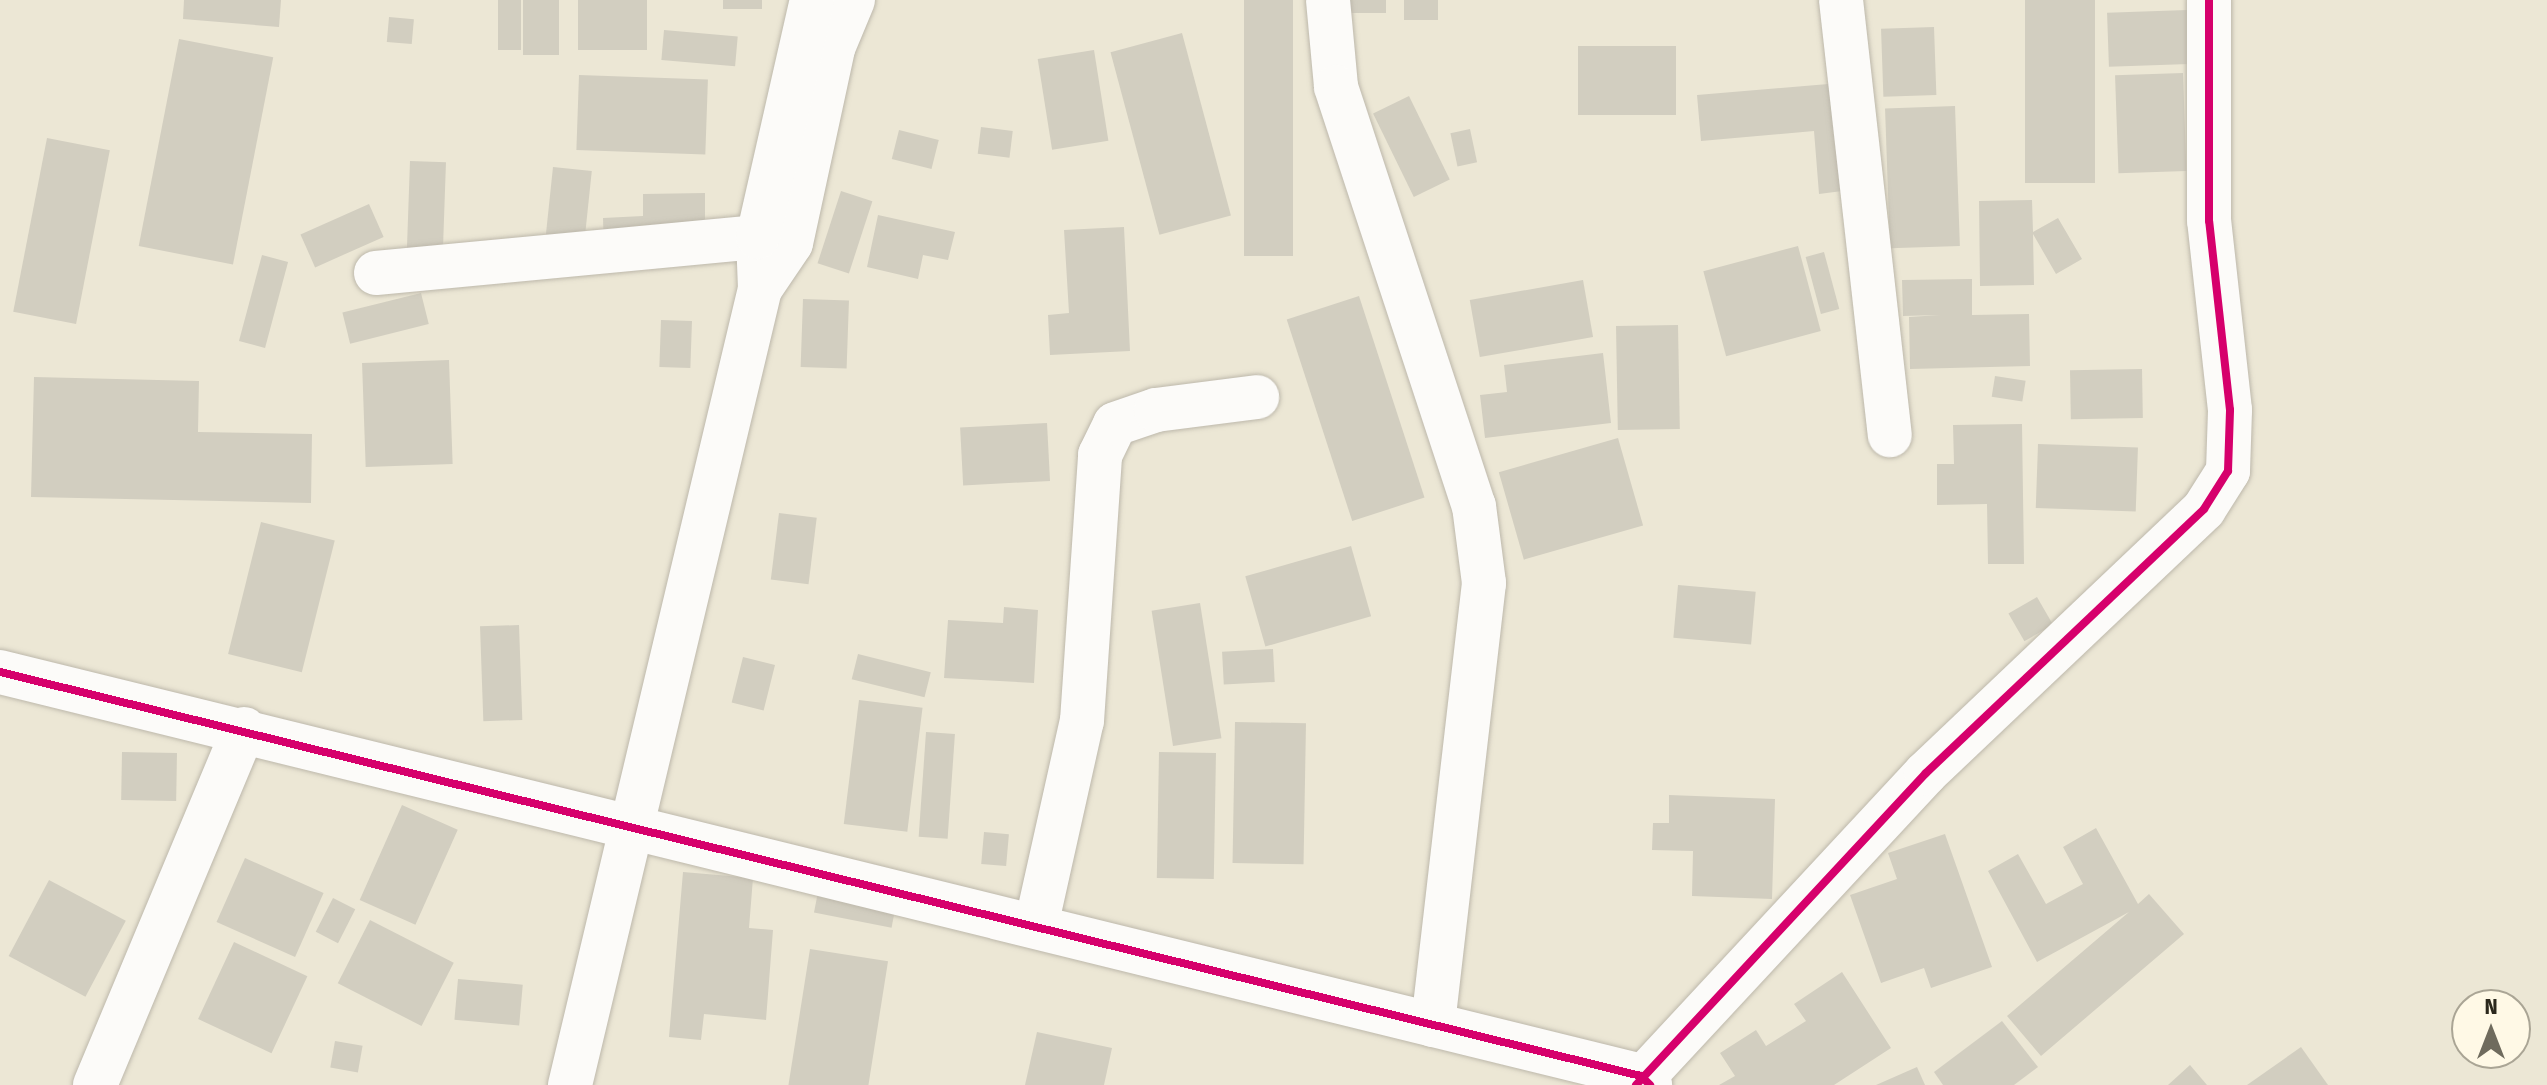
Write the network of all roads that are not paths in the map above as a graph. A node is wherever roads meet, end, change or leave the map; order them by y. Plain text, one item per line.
1 (812, 0) edge
2 (853, 0) edge
3 (1328, 0) edge
4 (1841, 0) edge
5 (2209, 0) edge
6 (758, 237) junction
7 (376, 273) dead end
8 (760, 289) junction
9 (1257, 397) dead end
10 (1890, 435) dead end
11 (0, 672) edge
12 (244, 729) junction
13 (632, 825) junction
14 (1036, 926) junction
15 (1433, 1025) junction
16 (1642, 1082) edge
17 (95, 1085) edge
18 (570, 1085) edge

1 - 6 street
2 - 8 street
3 - 15 street
4 - 10 street
5 - 16 street
6 - 7 street
6 - 8 street
8 - 13 street
9 - 14 street
11 - 12 street
12 - 13 street
12 - 17 street
13 - 14 street
13 - 18 street
14 - 15 street
15 - 16 street

